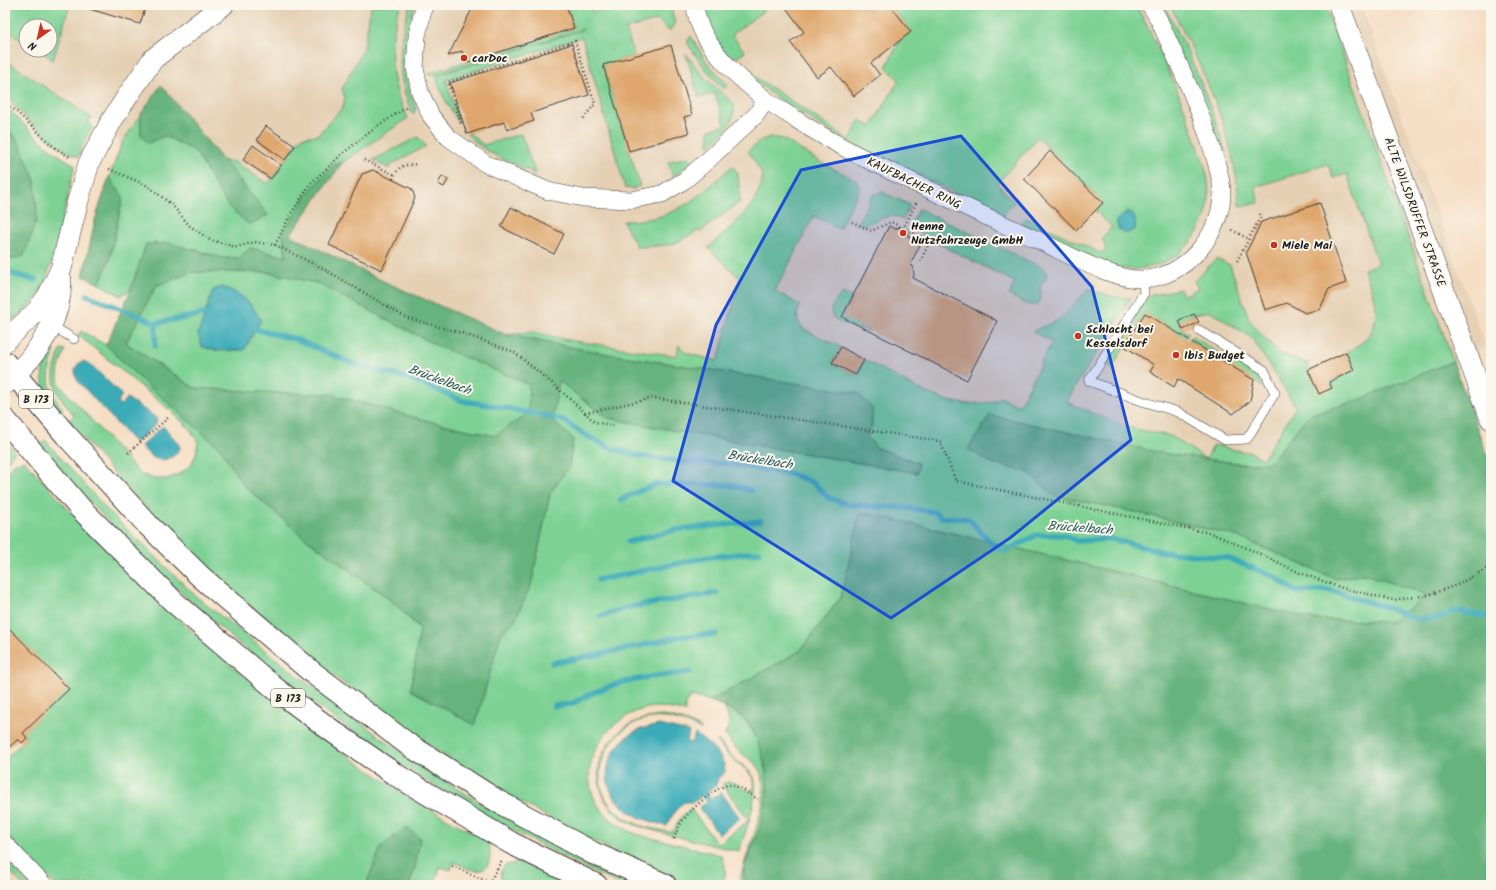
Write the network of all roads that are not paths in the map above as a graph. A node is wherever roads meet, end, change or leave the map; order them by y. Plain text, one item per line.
1 (223, 5) edge
2 (426, 5) edge
3 (695, 5) edge
4 (1150, 5) edge
5 (1339, 5) edge
6 (766, 100) junction
7 (61, 269) junction
8 (1143, 279) junction
9 (52, 326) junction
10 (1200, 330) dead end
11 (74, 339) dead end
12 (5, 341) edge
13 (8, 374) edge
14 (1491, 419) edge
15 (5, 420) edge
16 (5, 845) edge
17 (44, 885) edge
18 (596, 885) edge
19 (665, 885) edge

1 - 7 street
2 - 6 street
3 - 6 street, KAUFBACHER RING
4 - 8 street, KAUFBACHER RING
5 - 14 street, ALTE WILSDRUFFER STRASSE
6 - 8 street, KAUFBACHER RING
7 - 9 street
7 - 12 street
8 - 10 lane
9 - 11 lane
9 - 13 street
13 - 19 main road, B 173
15 - 18 main road, B 173
16 - 17 street

